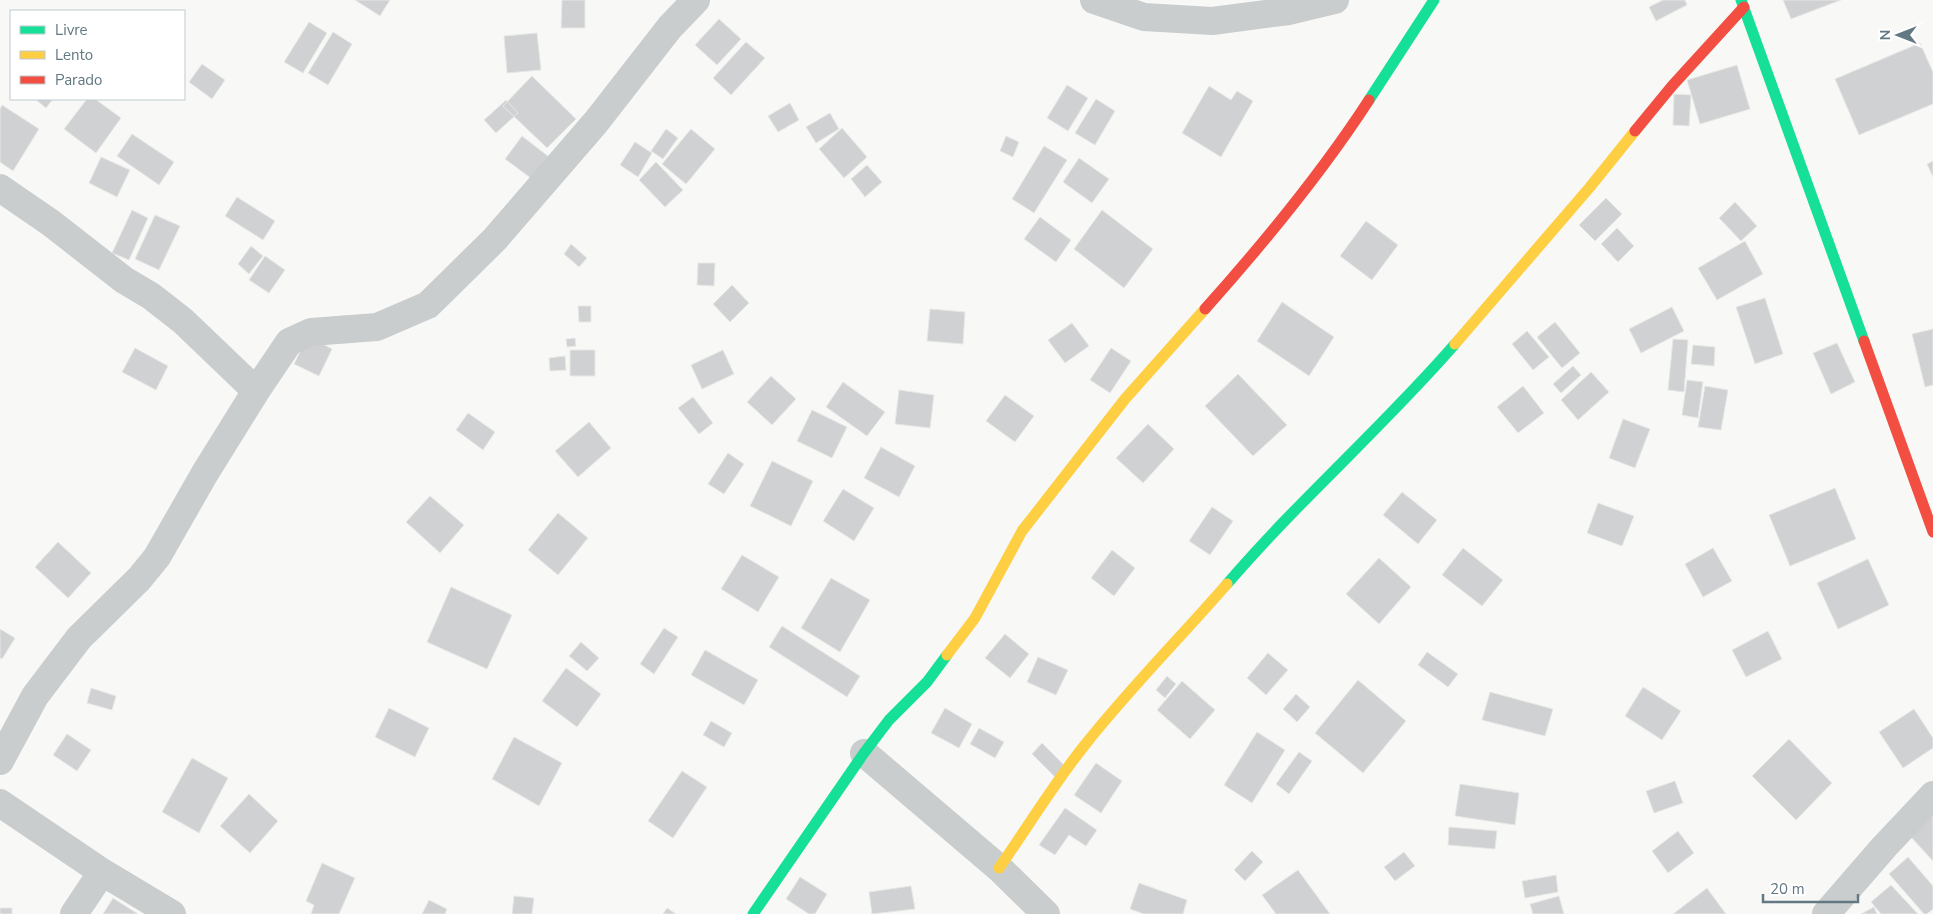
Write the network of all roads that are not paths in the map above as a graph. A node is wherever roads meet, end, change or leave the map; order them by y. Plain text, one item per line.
1 (696, 0) edge
2 (1094, 0) edge
3 (1335, 0) edge
4 (1434, 0) edge
5 (1743, 4) edge
6 (0, 188) edge
7 (256, 391) junction
8 (1933, 532) edge
9 (864, 753) junction
10 (0, 761) edge
11 (1933, 795) edge
12 (0, 803) edge
13 (998, 868) junction
14 (102, 872) junction
15 (74, 914) edge
16 (172, 914) edge
17 (753, 914) edge
18 (1046, 914) edge
19 (1826, 914) edge

1 - 7 street
2 - 3 street
4 - 9 street
5 - 8 street
5 - 13 street
6 - 7 street
7 - 10 street
9 - 13 street
9 - 17 street
11 - 19 street
12 - 14 street
13 - 18 street
14 - 15 street
14 - 16 street

